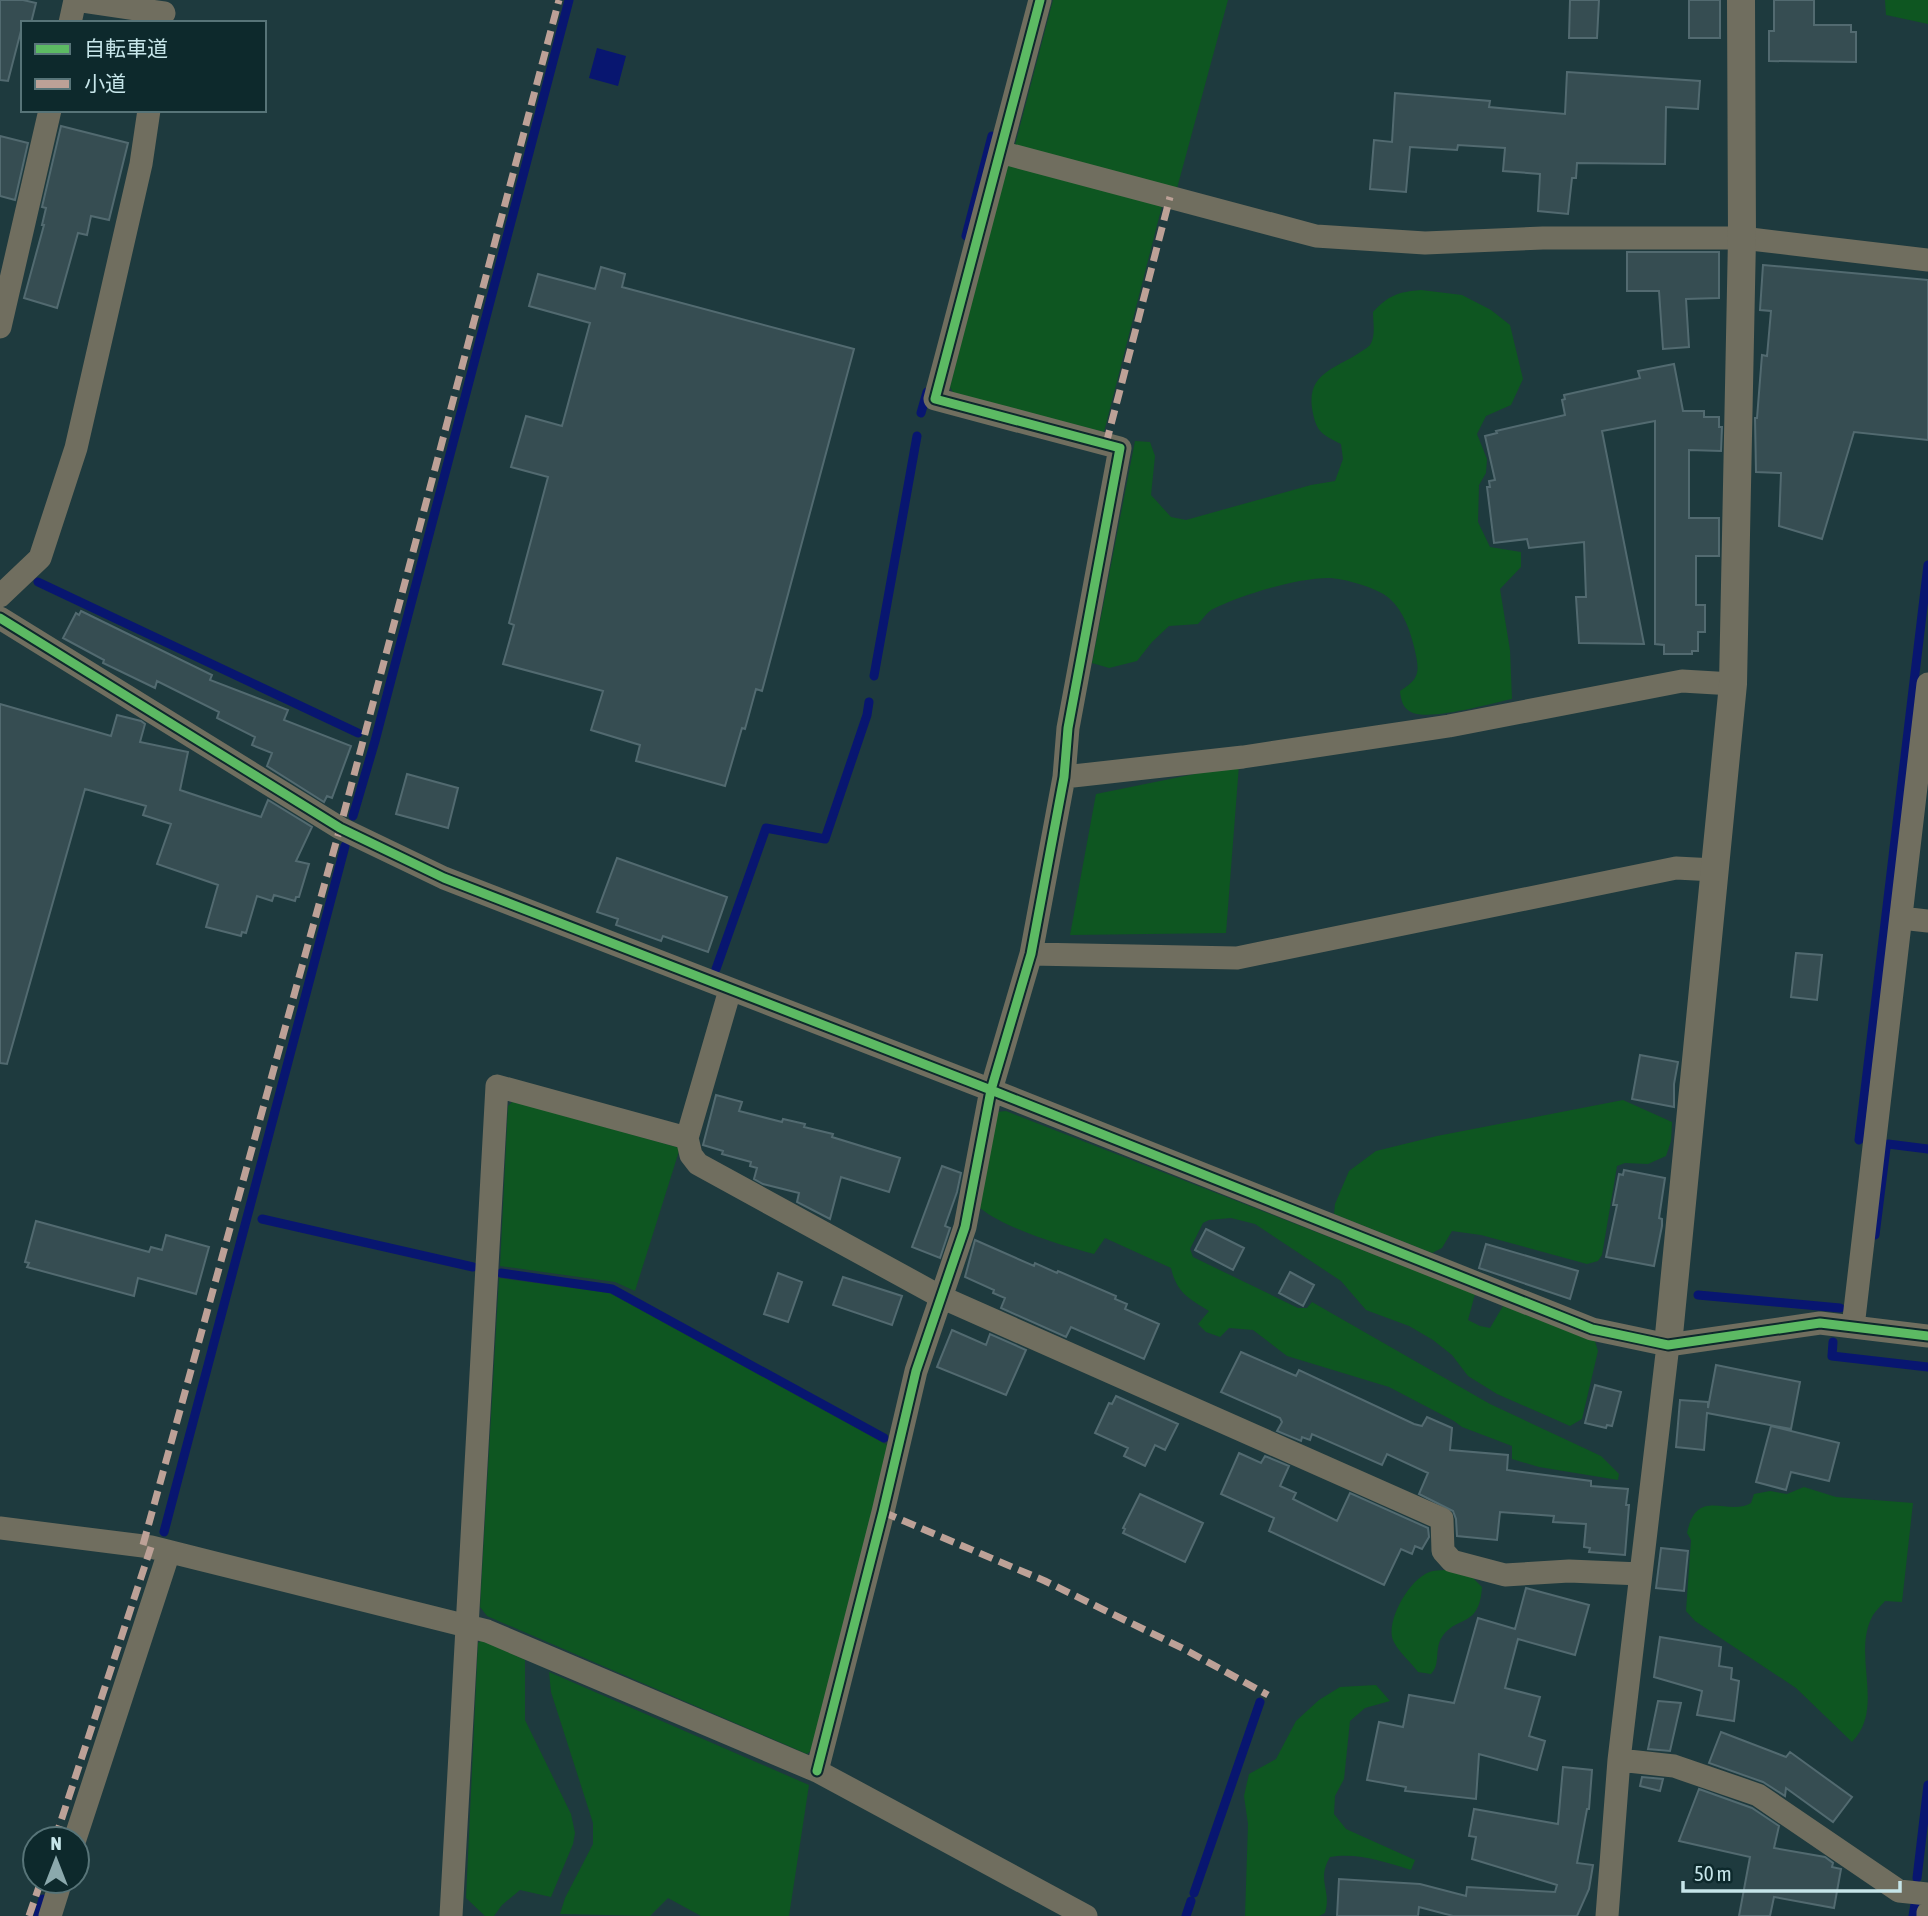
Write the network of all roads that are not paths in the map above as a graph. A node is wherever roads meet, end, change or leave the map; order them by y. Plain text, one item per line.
1 (76, 0) edge
2 (1040, 0) edge
3 (1741, 0) edge
4 (165, 12) edge
5 (71, 21) edge
6 (50, 112) edge
7 (149, 112) edge
8 (1000, 152) junction
9 (1742, 238) junction
10 (1928, 260) edge
11 (0, 327) edge
12 (0, 596) edge
13 (0, 618) edge
14 (1733, 684) junction
15 (1928, 684) edge
16 (1064, 777) junction
17 (1715, 870) junction
18 (1900, 918) junction
19 (1928, 921) edge
20 (1031, 954) junction
21 (730, 990) junction
22 (991, 1090) junction
23 (687, 1138) junction
24 (941, 1297) junction
25 (1853, 1327) junction
26 (1928, 1336) edge
27 (1668, 1345) junction
28 (0, 1528) edge
29 (169, 1552) junction
30 (1641, 1574) junction
31 (466, 1625) junction
32 (1619, 1760) junction
33 (817, 1772) junction
34 (80, 1825) edge
35 (1928, 1894) edge
36 (57, 1895) edge
37 (50, 1916) edge
38 (450, 1916) edge
39 (1086, 1916) edge
40 (1607, 1916) edge

1 - 4 street
1 - 5 street
2 - 8 street
3 - 9 street
6 - 11 street
7 - 12 street
8 - 9 street
8 - 16 street
9 - 10 street
9 - 14 street
13 - 21 street
14 - 16 street
14 - 17 street
15 - 18 street
16 - 20 street
17 - 20 street
17 - 27 street
18 - 19 street
18 - 25 street
20 - 22 street
21 - 22 street
21 - 23 street
22 - 24 street
22 - 27 street
23 - 24 street
23 - 31 street
24 - 30 street
24 - 33 street
25 - 26 street
25 - 27 street
27 - 30 street
28 - 29 street
29 - 31 street
29 - 34 street
30 - 32 street
31 - 33 street
31 - 38 street
32 - 35 street
32 - 40 street
33 - 39 street
36 - 37 street

